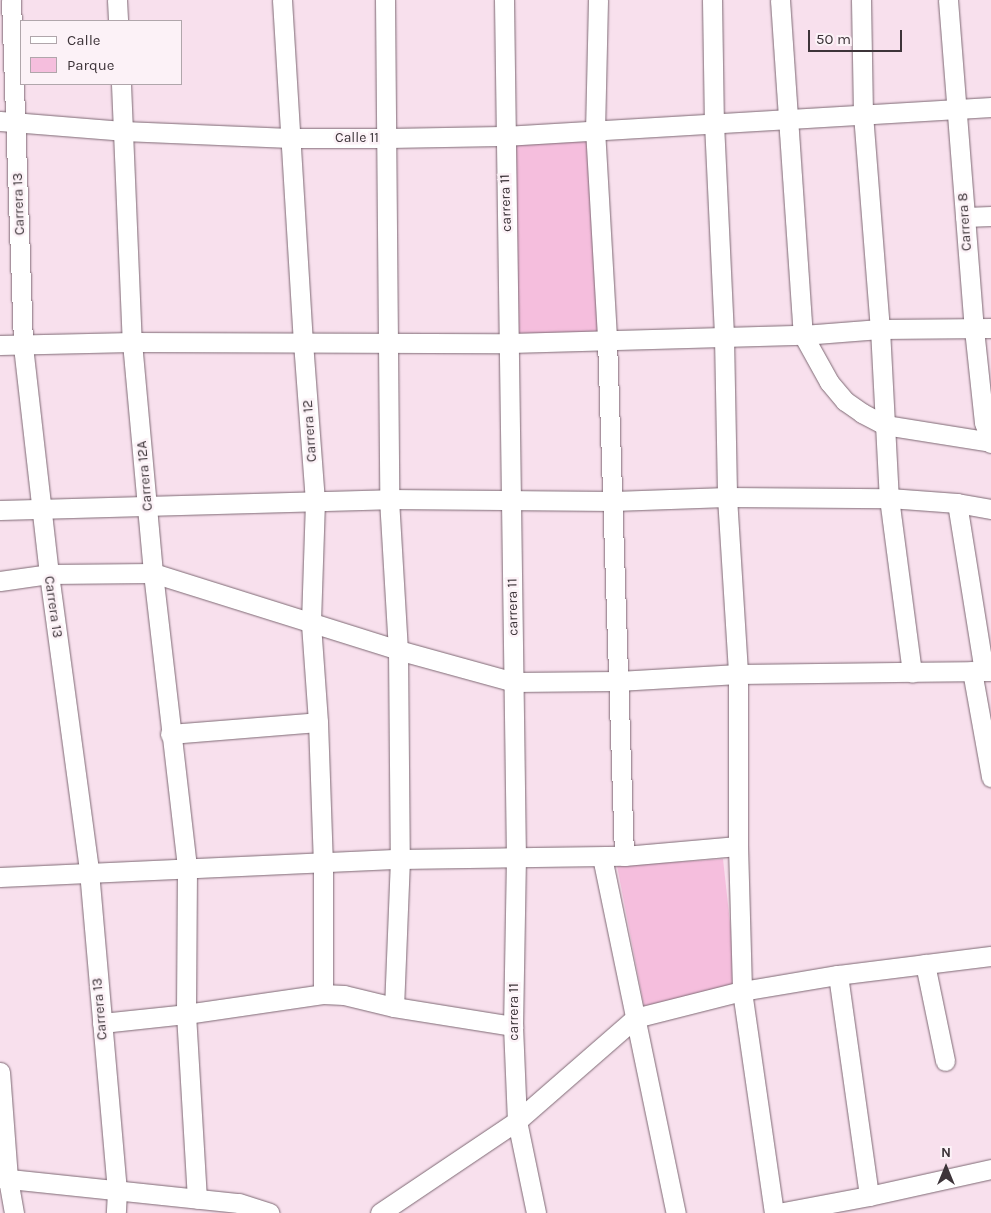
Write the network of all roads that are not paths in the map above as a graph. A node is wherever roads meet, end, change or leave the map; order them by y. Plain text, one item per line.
1 (11, 0) edge
2 (117, 0) edge
3 (282, 0) edge
4 (385, 0) edge
5 (504, 0) edge
6 (598, 0) edge
7 (712, 0) edge
8 (780, 0) edge
9 (861, 0) edge
10 (948, 0) edge
11 (118, 20) edge
12 (121, 85) edge
13 (991, 107) edge
14 (956, 108) junction
15 (863, 114) junction
16 (789, 120) junction
17 (8, 122) edge
18 (714, 123) junction
19 (595, 129) junction
20 (124, 130) junction
21 (504, 136) junction
22 (290, 138) junction
23 (388, 138) junction
24 (991, 216) edge
25 (965, 217) junction
26 (880, 329) junction
27 (982, 329) edge
28 (803, 334) junction
29 (724, 338) junction
30 (607, 340) junction
31 (132, 342) junction
32 (303, 342) junction
33 (389, 343) junction
34 (510, 343) junction
35 (0, 345) edge
36 (23, 346) junction
37 (885, 425) junction
38 (991, 442) edge
39 (727, 497) junction
40 (889, 498) junction
41 (389, 499) junction
42 (511, 500) junction
43 (316, 501) junction
44 (612, 501) junction
45 (957, 503) junction
46 (147, 506) junction
47 (42, 509) junction
48 (991, 509) edge
49 (0, 510) edge
50 (153, 572) junction
51 (49, 574) junction
52 (0, 581) edge
53 (310, 624) junction
54 (398, 650) junction
55 (982, 671) edge
56 (912, 672) junction
57 (738, 674) junction
58 (514, 682) junction
59 (618, 682) junction
60 (318, 722) junction
61 (170, 734) junction
62 (991, 777) edge
63 (738, 846) junction
64 (516, 856) junction
65 (624, 856) junction
66 (602, 857) junction
67 (400, 859) junction
68 (323, 862) junction
69 (186, 868) junction
70 (89, 871) junction
71 (0, 877) edge
72 (991, 956) edge
73 (925, 964) junction
74 (838, 975) junction
75 (742, 991) junction
76 (323, 994) junction
77 (394, 1007) junction
78 (186, 1014) junction
79 (635, 1018) junction
80 (102, 1023) junction
81 (513, 1026) junction
82 (945, 1061) dead end
83 (0, 1072) edge
84 (518, 1121) junction
85 (991, 1169) edge
86 (4, 1178) edge
87 (117, 1191) junction
88 (869, 1196) junction
89 (197, 1199) junction
90 (14, 1213) edge
91 (116, 1213) edge
92 (269, 1213) edge
93 (380, 1213) edge
94 (536, 1213) edge
95 (676, 1213) edge
96 (774, 1213) edge
97 (778, 1213) edge

1 - 17 street, Carrera 13
2 - 11 street
3 - 22 street, Carrera 12
4 - 23 street
5 - 21 street, carrera 11
6 - 19 street
7 - 18 street
8 - 16 street
9 - 15 street
10 - 14 street, Carrera 8
12 - 20 street, Carrera 12A
13 - 14 street, Calle 11
14 - 15 street, Calle 11
14 - 25 street, Carrera 8
15 - 16 street, Calle 11
15 - 26 street
16 - 18 street, Calle 11
16 - 28 street
17 - 20 street, Calle 11
17 - 36 street, Carrera 13
18 - 19 street, Calle 11
18 - 29 street
19 - 21 street, Calle 11
19 - 30 street
20 - 22 street, Calle 11
20 - 31 street, Carrera 12A
21 - 23 street, Calle 11
21 - 34 street, carrera 11
22 - 23 street, Calle 11
22 - 32 street, Carrera 12
23 - 33 street
24 - 25 street
25 - 27 street, Carrera 8
26 - 27 street
26 - 28 street
26 - 37 street
27 - 38 street, Carrera 8
28 - 29 street
28 - 37 street
29 - 30 street
29 - 39 street
30 - 34 street
30 - 44 street
31 - 32 street
31 - 36 street
31 - 46 street, Carrera 12A
32 - 33 street
32 - 43 street, Carrera 12
33 - 34 street
33 - 41 street
34 - 42 street, carrera 11
35 - 36 street
36 - 47 street, Carrera 13
37 - 38 street
37 - 40 street
39 - 40 street
39 - 44 street
39 - 57 street
40 - 45 street
40 - 56 street
41 - 42 street
41 - 43 street
41 - 54 street
42 - 44 street
42 - 58 street, carrera 11
43 - 46 street
43 - 53 street, Carrera 12
44 - 59 street
45 - 48 street
45 - 55 street
46 - 47 street
46 - 50 street, Carrera 12A
47 - 49 street
47 - 51 street, Carrera 13
50 - 51 street
50 - 53 street
50 - 61 street, Carrera 12A
51 - 52 street
51 - 70 street, Carrera 13
53 - 54 street
53 - 60 street, Carrera 12
54 - 58 street
54 - 67 street
55 - 56 street
55 - 62 street
56 - 57 street
57 - 59 street
57 - 63 street
58 - 59 street
58 - 64 street, carrera 11
59 - 65 street
60 - 61 street
60 - 68 street, Carrera 12
61 - 69 street, Carrera 12A
63 - 65 street
63 - 75 street
64 - 66 street
64 - 67 street
64 - 81 street, carrera 11
65 - 66 street
66 - 79 street
67 - 68 street
67 - 77 street
68 - 69 street
68 - 76 street, Carrera 12
69 - 70 street
69 - 78 street, Carrera 12A
70 - 71 street
70 - 80 street, Carrera 13
72 - 73 street
73 - 74 street
73 - 82 street
74 - 75 street
74 - 88 street
75 - 79 street
75 - 96 street
76 - 77 street
76 - 78 street
77 - 81 street
78 - 80 street
78 - 89 street, Carrera 12A
79 - 84 street
79 - 95 street
80 - 87 street, Carrera 13
81 - 84 street, carrera 11
83 - 86 street
84 - 93 street
84 - 94 street, carrera 11
85 - 88 street
86 - 87 street
86 - 90 street
87 - 89 street
87 - 91 street, Carrera 13
88 - 97 street
89 - 92 street

